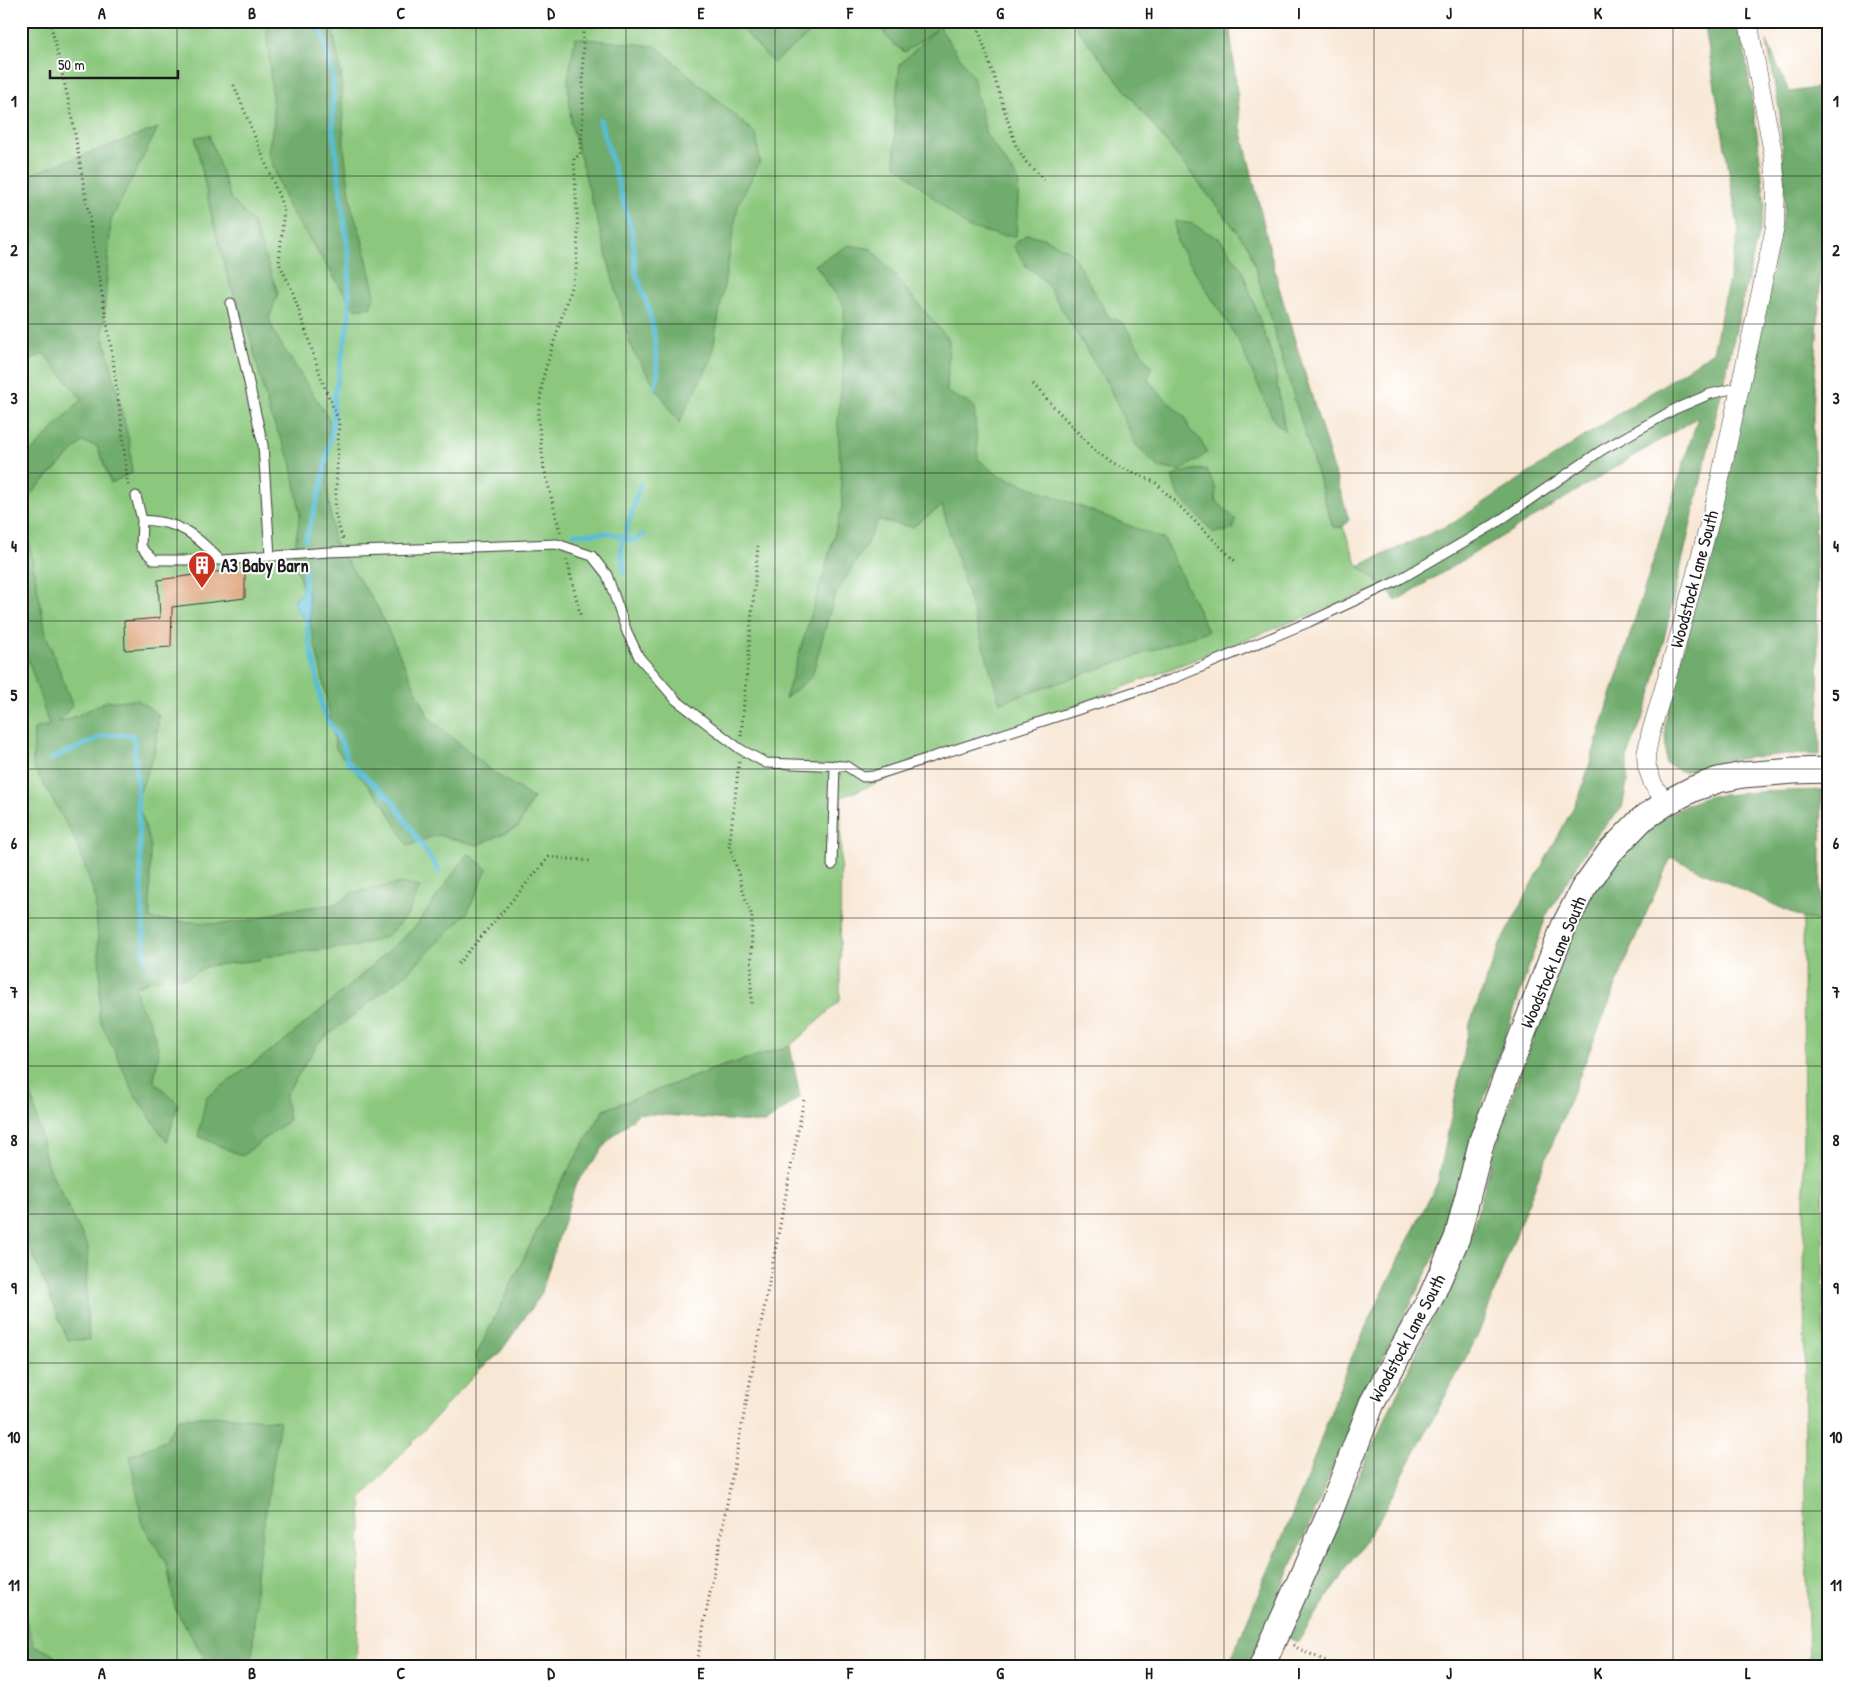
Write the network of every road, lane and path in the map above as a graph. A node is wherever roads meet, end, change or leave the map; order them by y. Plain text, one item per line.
1 (50, 21) edge
2 (976, 21) edge
3 (1748, 21) edge
4 (583, 30) dead end
5 (234, 85) dead end
6 (1044, 180) dead end
7 (231, 303) dead end
8 (1033, 384) dead end
9 (1740, 387) junction
10 (136, 496) joint
11 (142, 520) junction
12 (561, 536) dead end
13 (758, 546) dead end
14 (347, 551) junction
15 (565, 554) dead end
16 (270, 556) junction
17 (220, 560) junction
18 (1235, 561) dead end
19 (581, 618) dead end
20 (740, 749) junction
21 (835, 766) junction
22 (1829, 770) edge
23 (1666, 803) junction
24 (592, 861) dead end
25 (832, 865) dead end
26 (458, 964) dead end
27 (750, 1004) dead end
28 (804, 1099) dead end
29 (1274, 1640) junction
30 (696, 1666) edge
31 (1262, 1666) edge
32 (1337, 1666) edge

1 - 10 path
2 - 6 path
3 - 9 street, Woodstock Lane South
4 - 12 path
5 - 14 path
7 - 16 lane
8 - 18 path
9 - 21 lane
9 - 23 street, Woodstock Lane South
10 - 11 lane
11 - 17 lane
11 - 17 lane
13 - 20 path
14 - 16 lane
14 - 20 lane
15 - 19 path
16 - 17 lane
20 - 21 lane
20 - 27 path
21 - 25 lane
22 - 23 street
23 - 29 street, Woodstock Lane South
24 - 26 path
28 - 30 path
29 - 31 street, Woodstock Lane South
29 - 32 path

